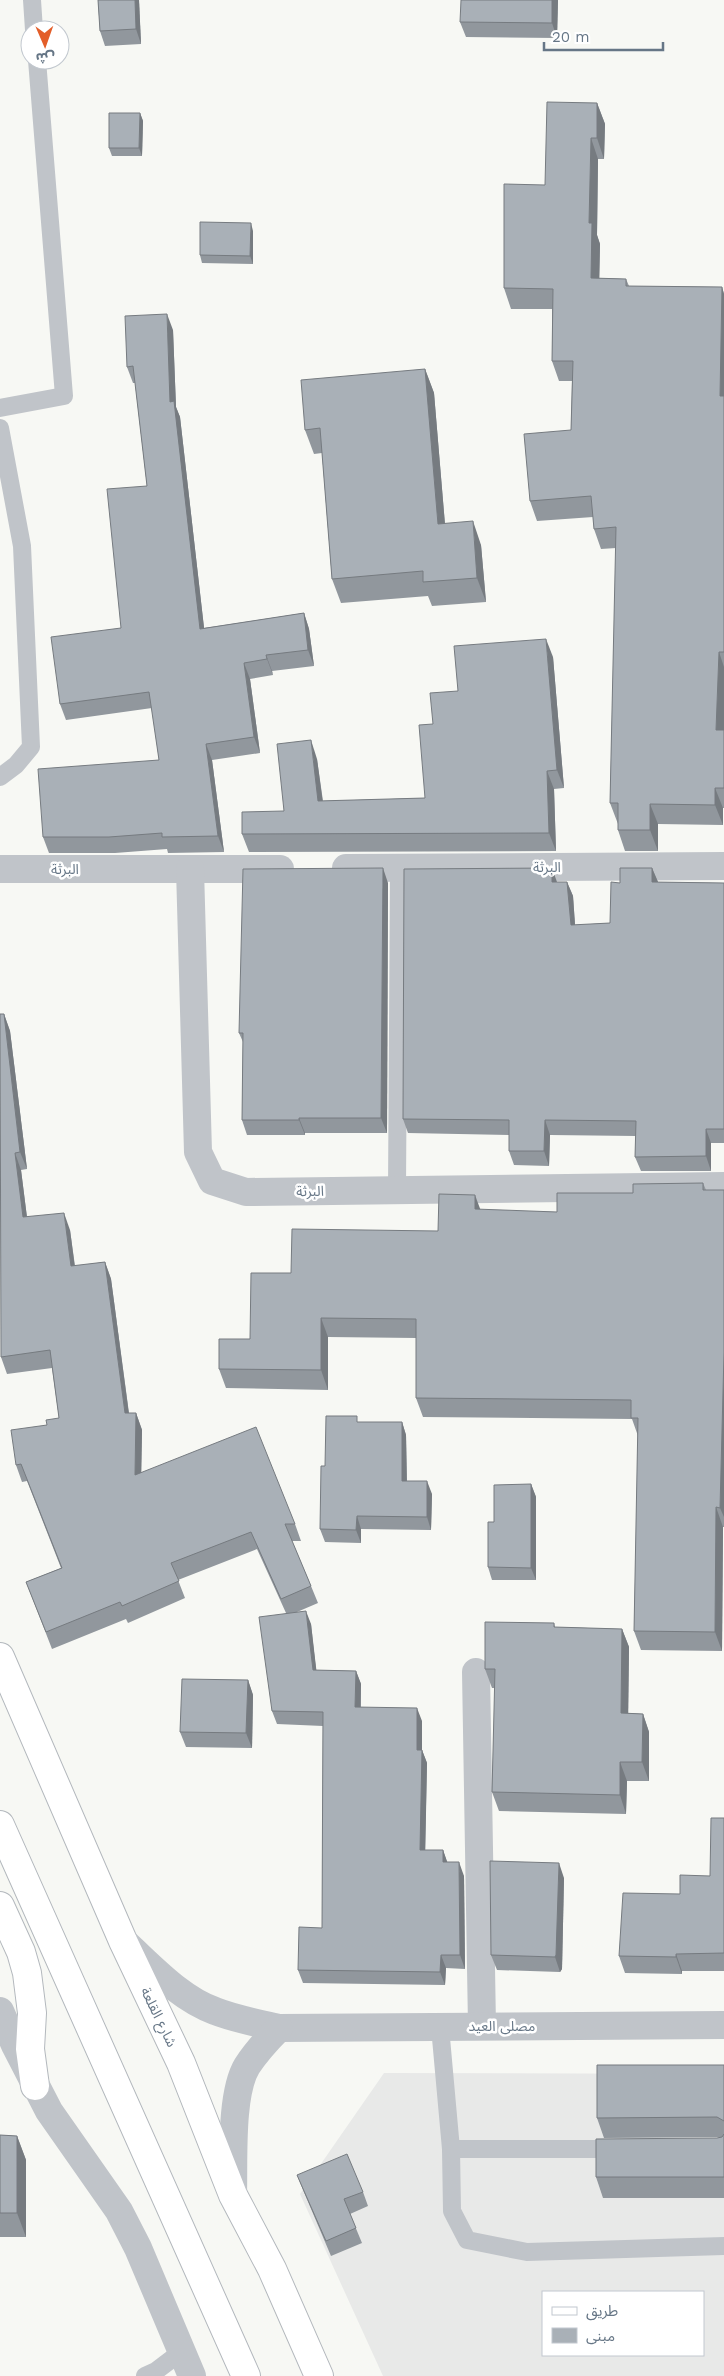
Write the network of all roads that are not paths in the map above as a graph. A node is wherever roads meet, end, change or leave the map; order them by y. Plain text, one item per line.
1 (32, 0) edge
2 (33, 20) edge
3 (38, 70) edge
4 (0, 408) edge
5 (0, 428) edge
6 (0, 777) edge
7 (724, 866) edge
8 (399, 868) junction
9 (0, 869) edge
10 (190, 870) junction
11 (724, 1186) edge
12 (397, 1190) junction
13 (0, 1657) edge
14 (476, 1672) dead end
15 (0, 1825) edge
16 (0, 1906) edge
17 (122, 1941) junction
18 (0, 2011) edge
19 (724, 2025) edge
20 (440, 2026) junction
21 (482, 2026) junction
22 (279, 2028) junction
23 (35, 2086) junction
24 (451, 2149) junction
25 (636, 2149) edge
26 (233, 2195) junction
27 (724, 2246) edge
28 (186, 2364) edge
29 (144, 2376) edge
30 (246, 2376) edge
31 (319, 2376) edge

1 - 2 lane
3 - 4 lane
5 - 6 lane
7 - 8 street, البرثة
8 - 10 street, البرثة
8 - 12 lane
9 - 10 street, البرثة
10 - 12 street, البرثة
11 - 12 street, البرثة
13 - 17 main road, شارع القلعة
14 - 21 street
15 - 30 main road
16 - 23 main road
17 - 22 street, مصلى العيد
17 - 26 main road, شارع القلعة
18 - 23 street
19 - 21 street, مصلى العيد
20 - 21 street, مصلى العيد
20 - 22 street, مصلى العيد
20 - 24 lane
22 - 26 street
23 - 28 street
24 - 25 lane
24 - 27 lane
26 - 31 main road, شارع القلعة
28 - 29 lane

